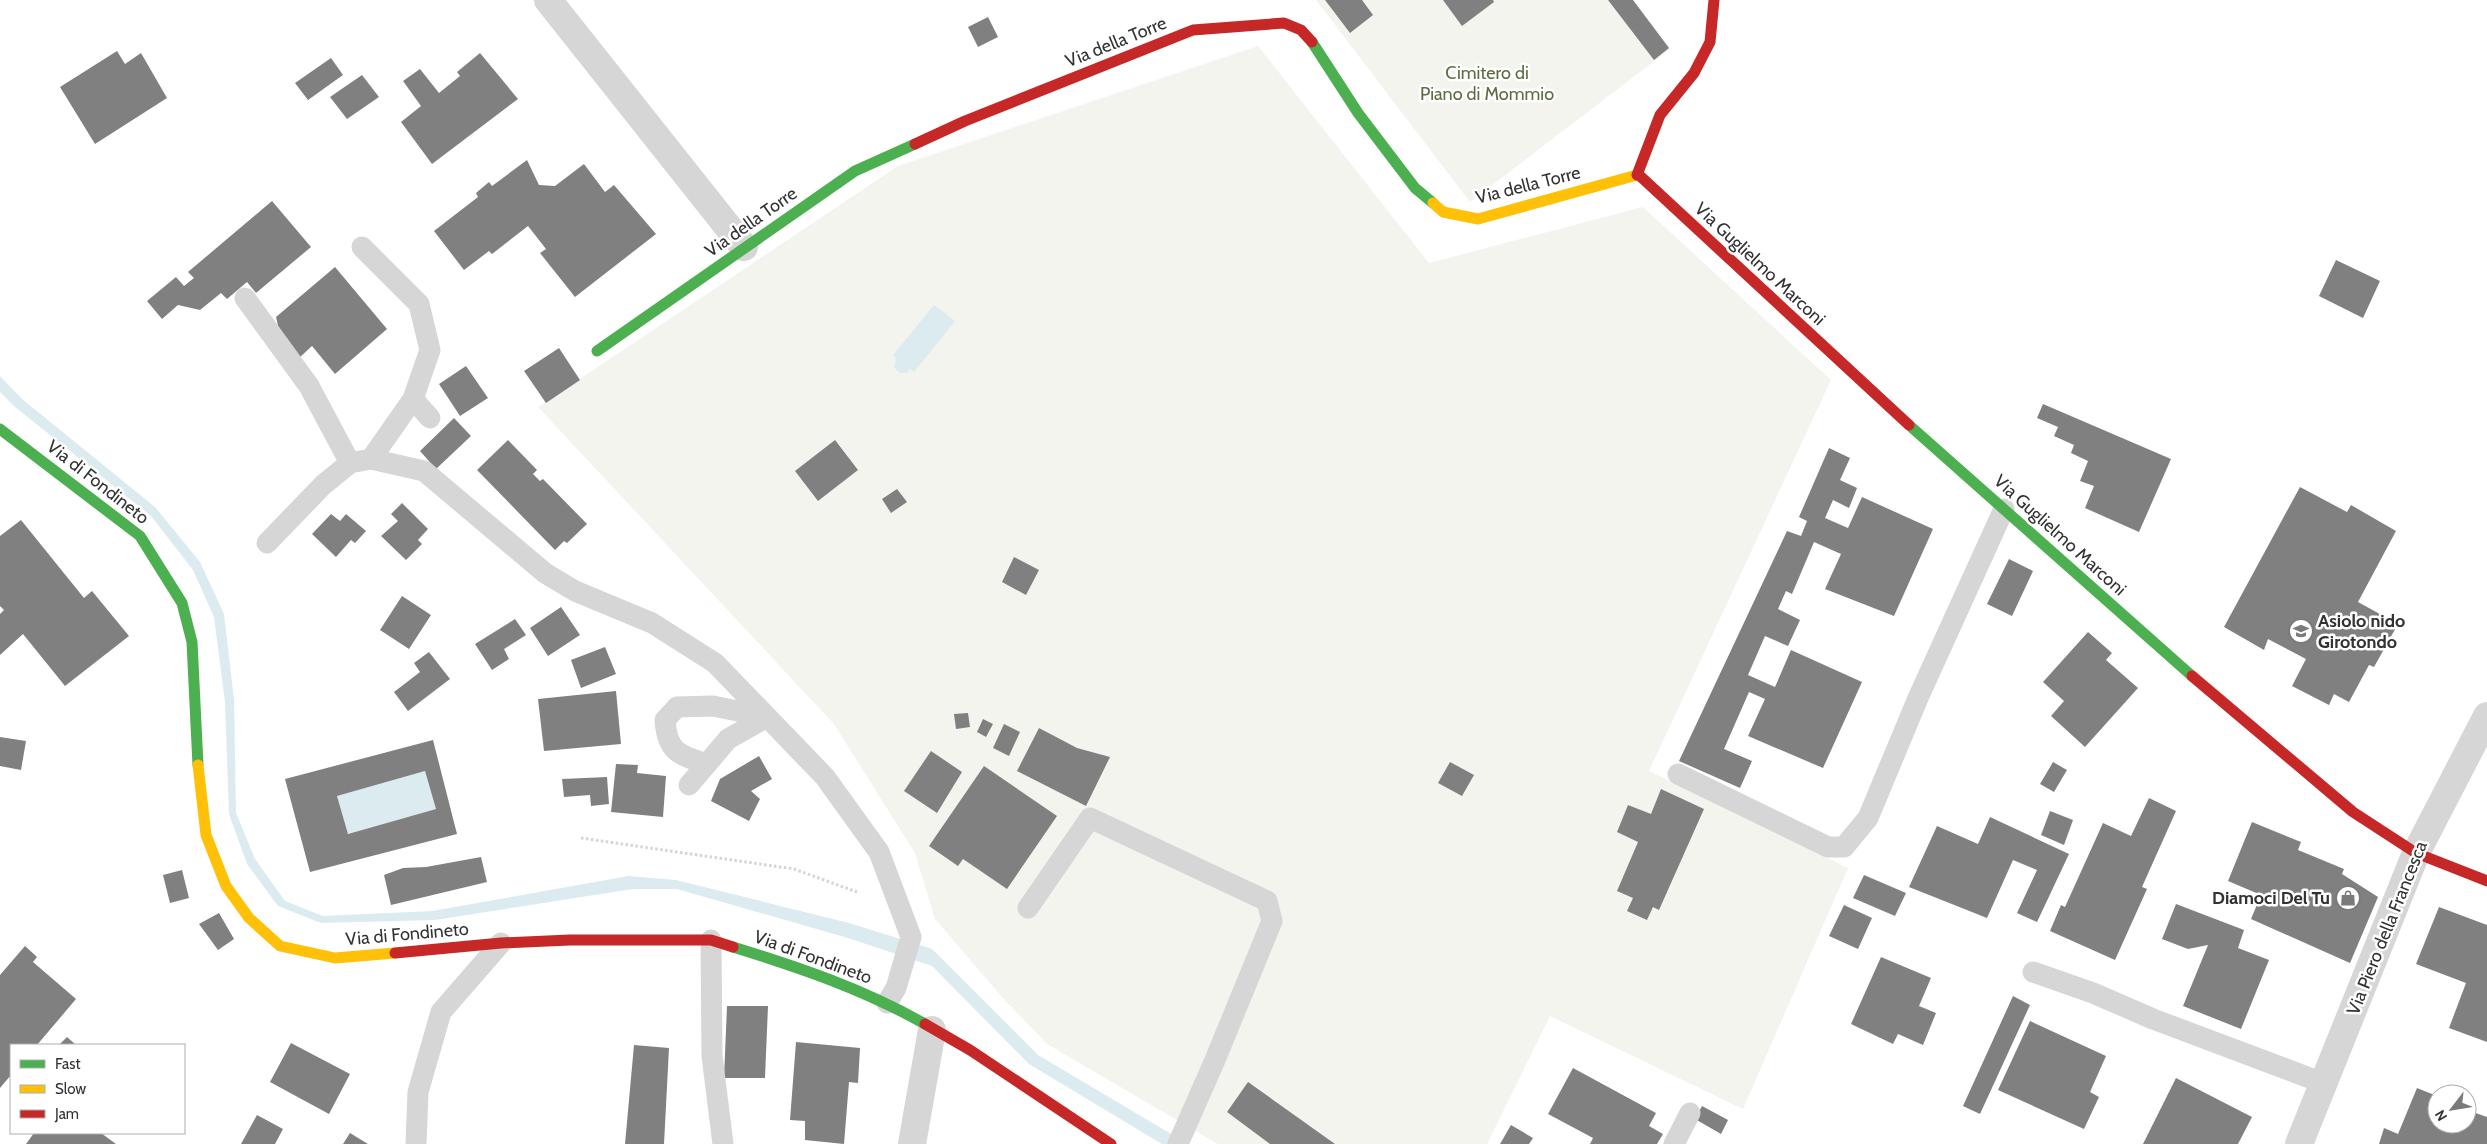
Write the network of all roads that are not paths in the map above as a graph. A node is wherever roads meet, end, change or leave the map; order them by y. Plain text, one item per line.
1 (548, 0) edge
2 (1714, 0) edge
3 (1638, 175) junction
4 (362, 247) dead end
5 (744, 247) junction
6 (245, 298) dead end
7 (597, 351) dead end
8 (413, 398) junction
9 (430, 418) dead end
10 (0, 429) edge
11 (371, 458) junction
12 (350, 463) junction
13 (2004, 509) junction
14 (267, 543) dead end
15 (2487, 716) edge
16 (767, 717) junction
17 (707, 764) junction
18 (1678, 774) dead end
19 (690, 785) dead end
20 (2416, 853) junction
21 (2487, 881) edge
22 (1028, 908) dead end
23 (710, 940) junction
24 (501, 943) junction
25 (2033, 972) dead end
26 (891, 996) junction
27 (932, 1030) junction
28 (2323, 1083) junction
29 (1690, 1113) dead end
30 (1181, 1138) edge
31 (416, 1144) edge
32 (723, 1144) edge
33 (912, 1144) edge
34 (1111, 1144) edge
35 (1674, 1144) edge
36 (2299, 1144) edge

1 - 5 street
2 - 3 street
3 - 5 street, Via della Torre
3 - 13 street, Via Guglielmo Marconi
4 - 8 lane
5 - 7 street, Via della Torre
6 - 12 lane
8 - 9 lane
8 - 11 lane
10 - 24 street, Via di Fondineto
11 - 12 lane
11 - 16 lane
12 - 14 lane
13 - 18 lane
13 - 20 street, Via Guglielmo Marconi
15 - 20 street, Via Piero della Francesca
16 - 17 lane
16 - 17 lane
16 - 26 lane
17 - 19 lane
20 - 21 street, Via Guglielmo Marconi
20 - 28 street, Via Piero della Francesca
22 - 30 lane
23 - 24 street, Via di Fondineto
23 - 26 street, Via di Fondineto
23 - 32 lane
24 - 31 lane
25 - 28 lane
26 - 27 street, Via di Fondineto
27 - 33 street
27 - 34 street, Via di Fondineto
28 - 36 street, Via Piero della Francesca
29 - 35 lane

